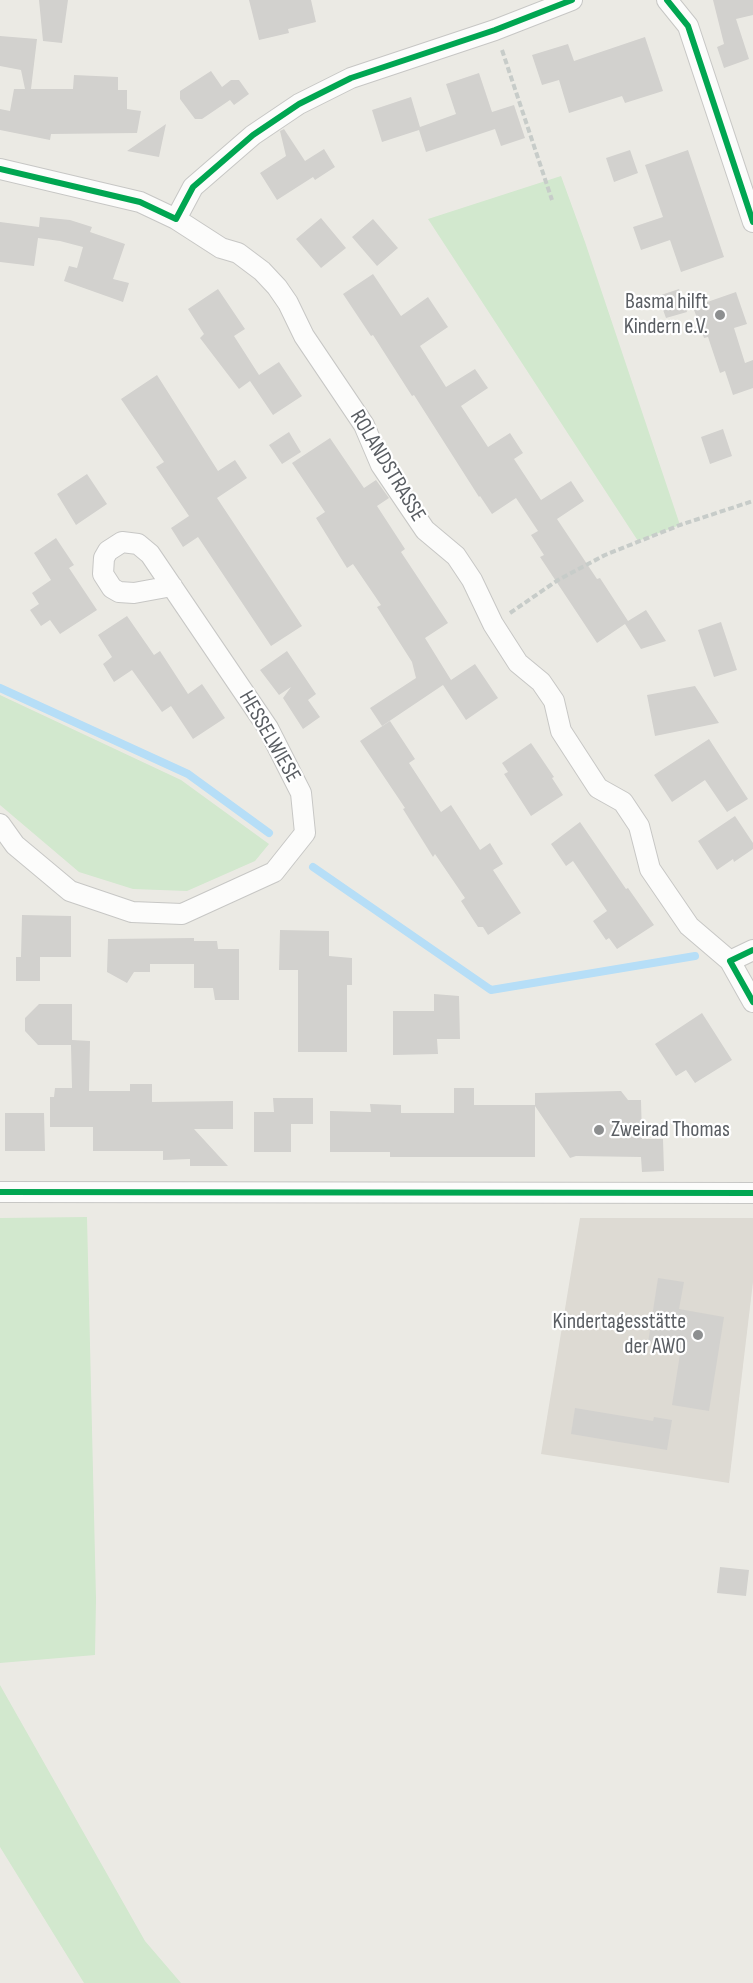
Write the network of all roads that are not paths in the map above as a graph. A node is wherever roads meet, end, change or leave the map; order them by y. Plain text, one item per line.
1 (572, 0) edge
2 (667, 0) edge
3 (0, 169) edge
4 (176, 219) junction
5 (753, 222) edge
6 (172, 586) dead end
7 (0, 824) edge
8 (753, 950) edge
9 (730, 961) junction
10 (753, 1002) edge
11 (0, 1191) edge
12 (753, 1193) edge

1 - 4 street
2 - 5 street
3 - 4 street, ROLANDSTRASSE
4 - 9 street, ROLANDSTRASSE
6 - 7 street, HESSELWIESE
8 - 9 street
9 - 10 street, ROLANDSTRASSE
11 - 12 street

